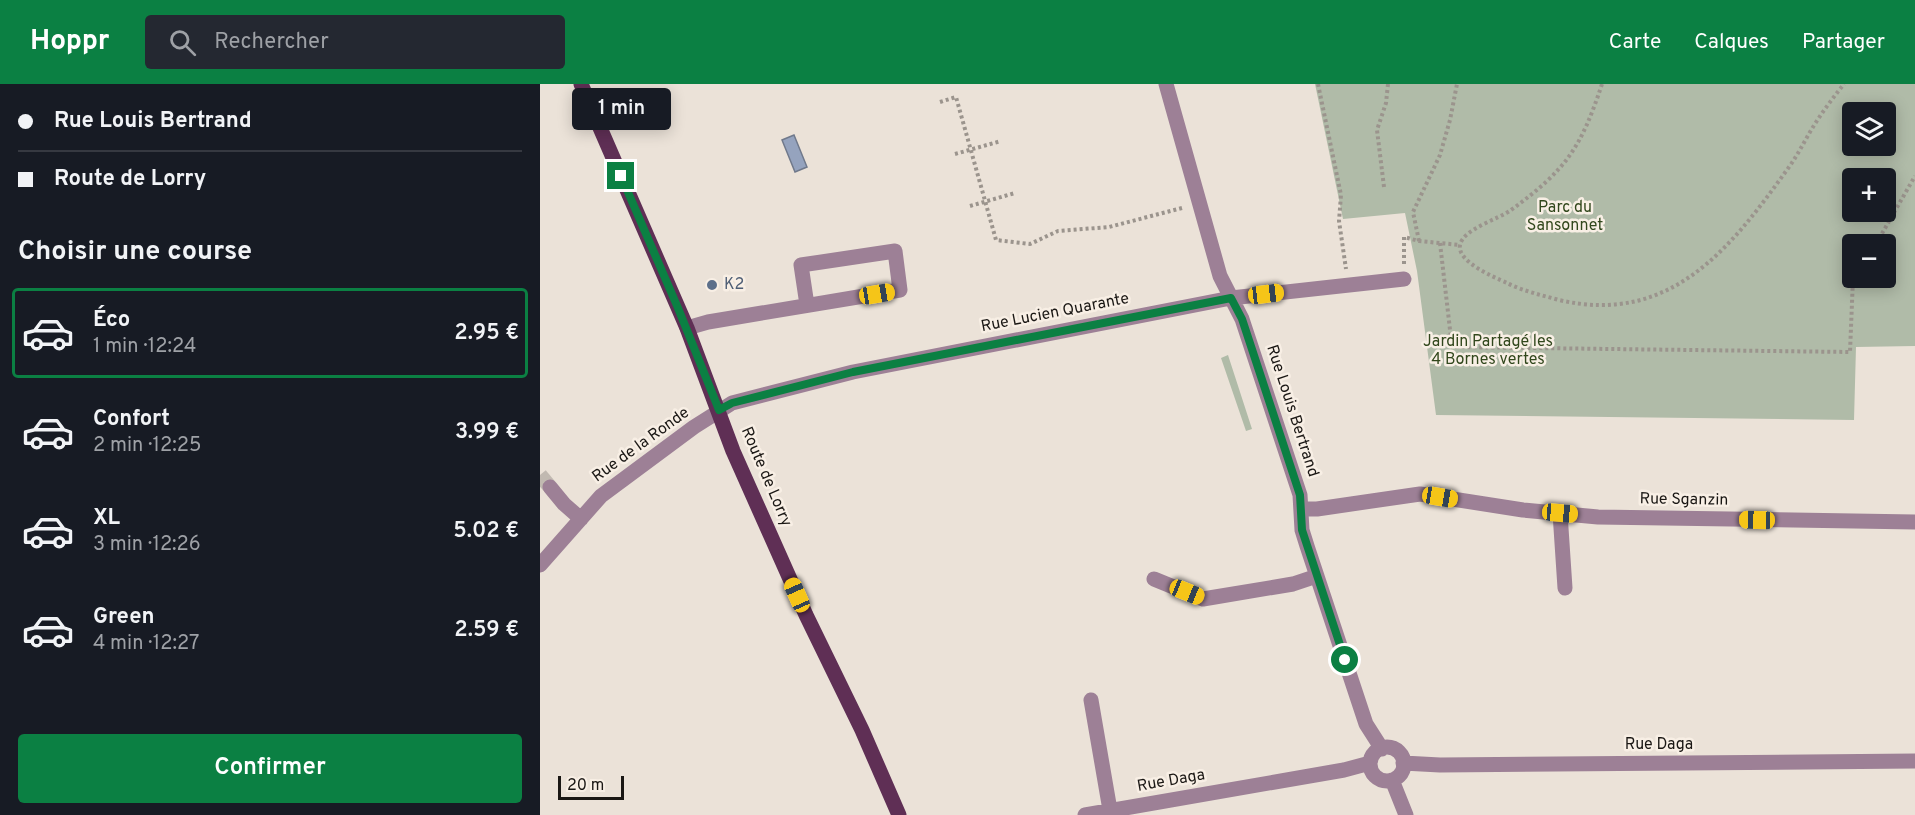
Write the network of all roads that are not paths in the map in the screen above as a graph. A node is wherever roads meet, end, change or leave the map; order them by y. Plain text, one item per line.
1 (581, 84) edge
2 (1166, 84) edge
3 (1404, 279) road end
4 (1231, 298) junction
5 (807, 305) junction
6 (687, 328) junction
7 (719, 410) junction
8 (550, 487) tunnel mouth
9 (1302, 509) junction
10 (1560, 513) junction
11 (581, 519) junction
12 (1915, 522) edge
13 (540, 565) edge
14 (1317, 576) junction
15 (1154, 579) dead end
16 (1565, 588) dead end
17 (1091, 700) dead end
18 (1382, 748) junction
19 (1915, 761) edge
20 (1370, 762) junction
21 (1403, 763) junction
22 (1392, 780) junction
23 (1110, 810) junction
24 (898, 815) edge
25 (1085, 815) edge
26 (1406, 815) edge

1 - 6 main road, Route de Lorry
2 - 4 street, Rue Louis Bertrand
3 - 4 street, Rue Lucien Quarante
4 - 7 street, Rue Lucien Quarante
4 - 9 street, Rue Louis Bertrand
5 - 5 street
5 - 6 street
6 - 7 main road, Route de Lorry
7 - 11 street, Rue de la Ronde
7 - 24 main road, Route de Lorry
8 - 11 street
9 - 10 street, Rue Sganzin
9 - 14 street, Rue Louis Bertrand
10 - 12 street, Rue Sganzin
10 - 16 street
11 - 13 street, Rue de la Ronde
14 - 15 street
14 - 18 street, Rue Louis Bertrand
17 - 23 street
18 - 20 street
18 - 21 street
19 - 21 street, Rue Daga
20 - 22 street
20 - 23 street, Rue Daga
21 - 22 street
22 - 26 street
23 - 25 street, Rue Daga

